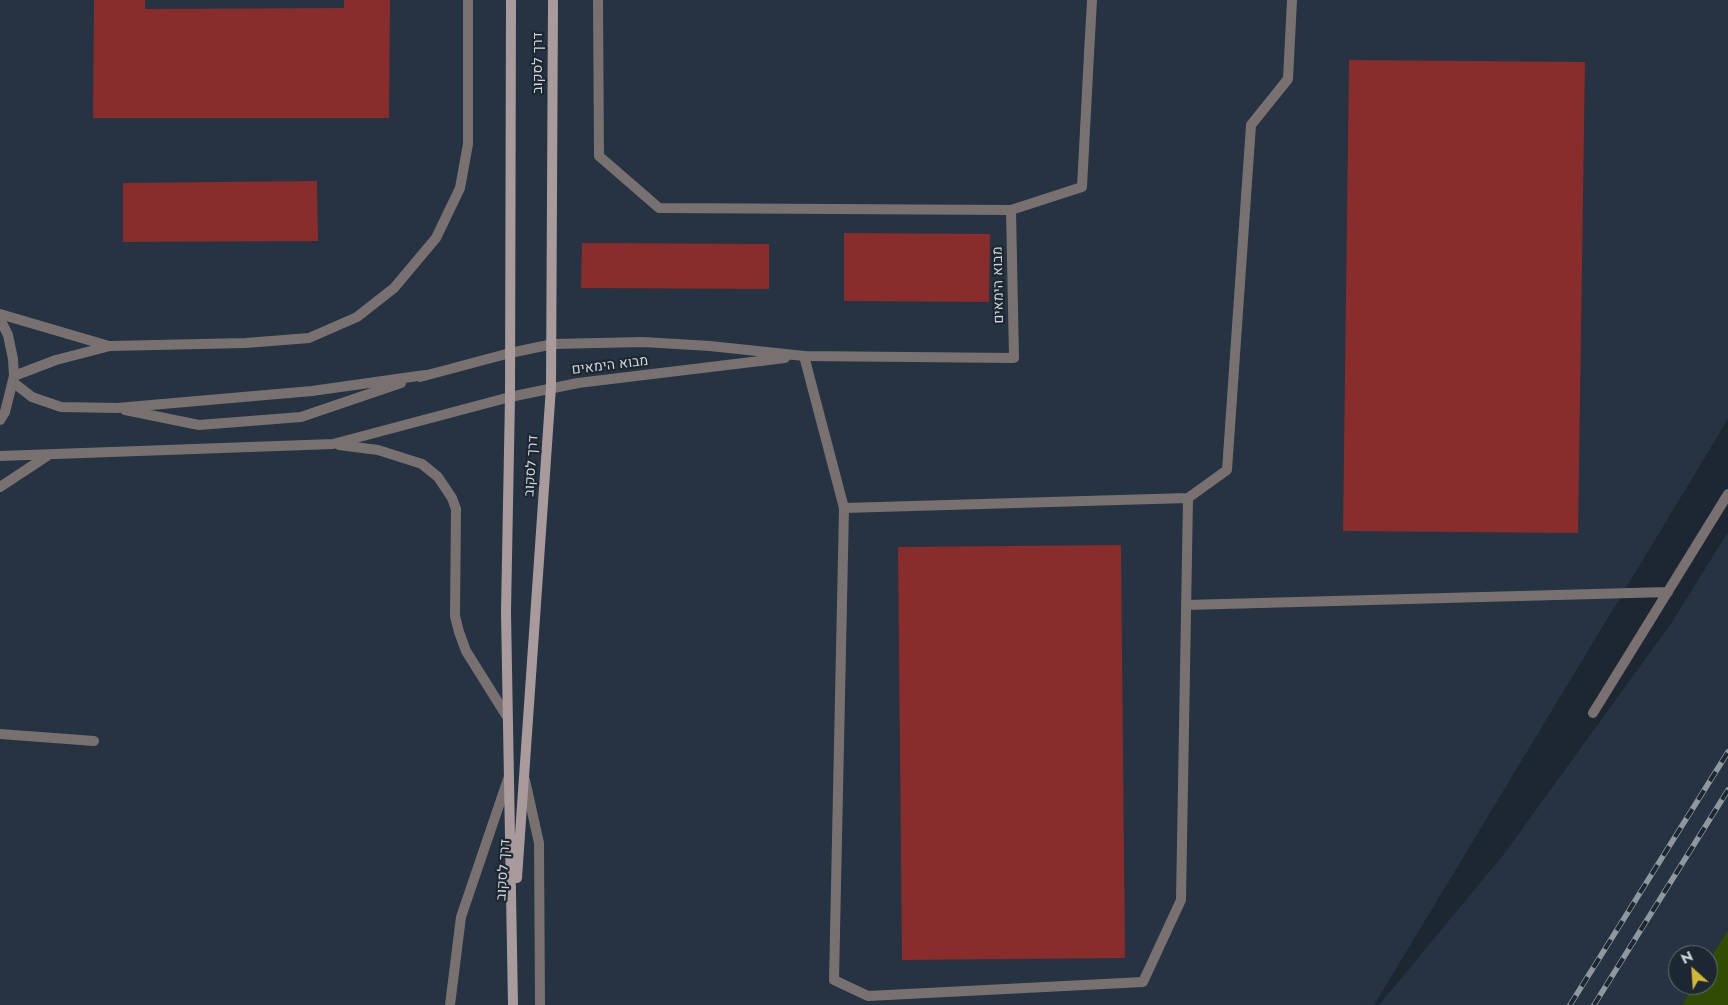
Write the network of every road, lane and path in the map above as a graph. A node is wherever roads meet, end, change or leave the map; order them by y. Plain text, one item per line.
1 (468, 0) edge
2 (511, 0) edge
3 (553, 0) edge
4 (598, 0) edge
5 (1092, 0) edge
6 (1292, 0) edge
7 (1011, 210) junction
8 (0, 314) edge
9 (0, 319) edge
10 (553, 344) junction
11 (110, 346) junction
12 (510, 352) junction
13 (804, 356) junction
14 (425, 375) junction
15 (14, 379) junction
16 (551, 387) junction
17 (510, 397) junction
18 (112, 407) junction
19 (0, 420) edge
20 (333, 444) junction
21 (48, 455) junction
22 (0, 456) edge
23 (0, 487) edge
24 (1728, 494) edge
25 (1188, 498) junction
26 (844, 508) junction
27 (1668, 592) junction
28 (1186, 605) junction
29 (1593, 713) dead end
30 (506, 716) junction
31 (0, 734) edge
32 (94, 741) dead end
33 (524, 774) junction
34 (508, 779) junction
35 (513, 934) junction
36 (450, 1005) edge
37 (513, 1005) edge
38 (540, 1005) edge

1 - 11 street
2 - 12 street, דרך לסקוב
3 - 10 street, דרך לסקוב
4 - 7 street
5 - 7 street
6 - 25 street
7 - 13 street, מבוא הימאים
8 - 11 street
9 - 15 street
10 - 12 street, מבוא הימאים
10 - 13 street, מבוא הימאים
10 - 16 street, דרך לסקוב
11 - 15 street
12 - 14 street, מבוא הימאים
12 - 17 street, דרך לסקוב
13 - 16 street, מבוא הימאים
13 - 26 street
14 - 18 street
14 - 18 street
15 - 18 street
15 - 19 street
16 - 17 street, מבוא הימאים
16 - 33 street, דרך לסקוב
17 - 20 street, מבוא הימאים
17 - 30 street, דרך לסקוב
20 - 21 street
20 - 30 street
21 - 22 street
21 - 23 street
24 - 27 street
25 - 26 street
25 - 28 street
26 - 28 street
27 - 28 street
27 - 29 street
30 - 34 street, דרך לסקוב
31 - 32 street
33 - 35 street, דרך לסקוב
33 - 38 street
34 - 35 street, דרך לסקוב
34 - 36 street
35 - 37 street, דרך לסקוב

